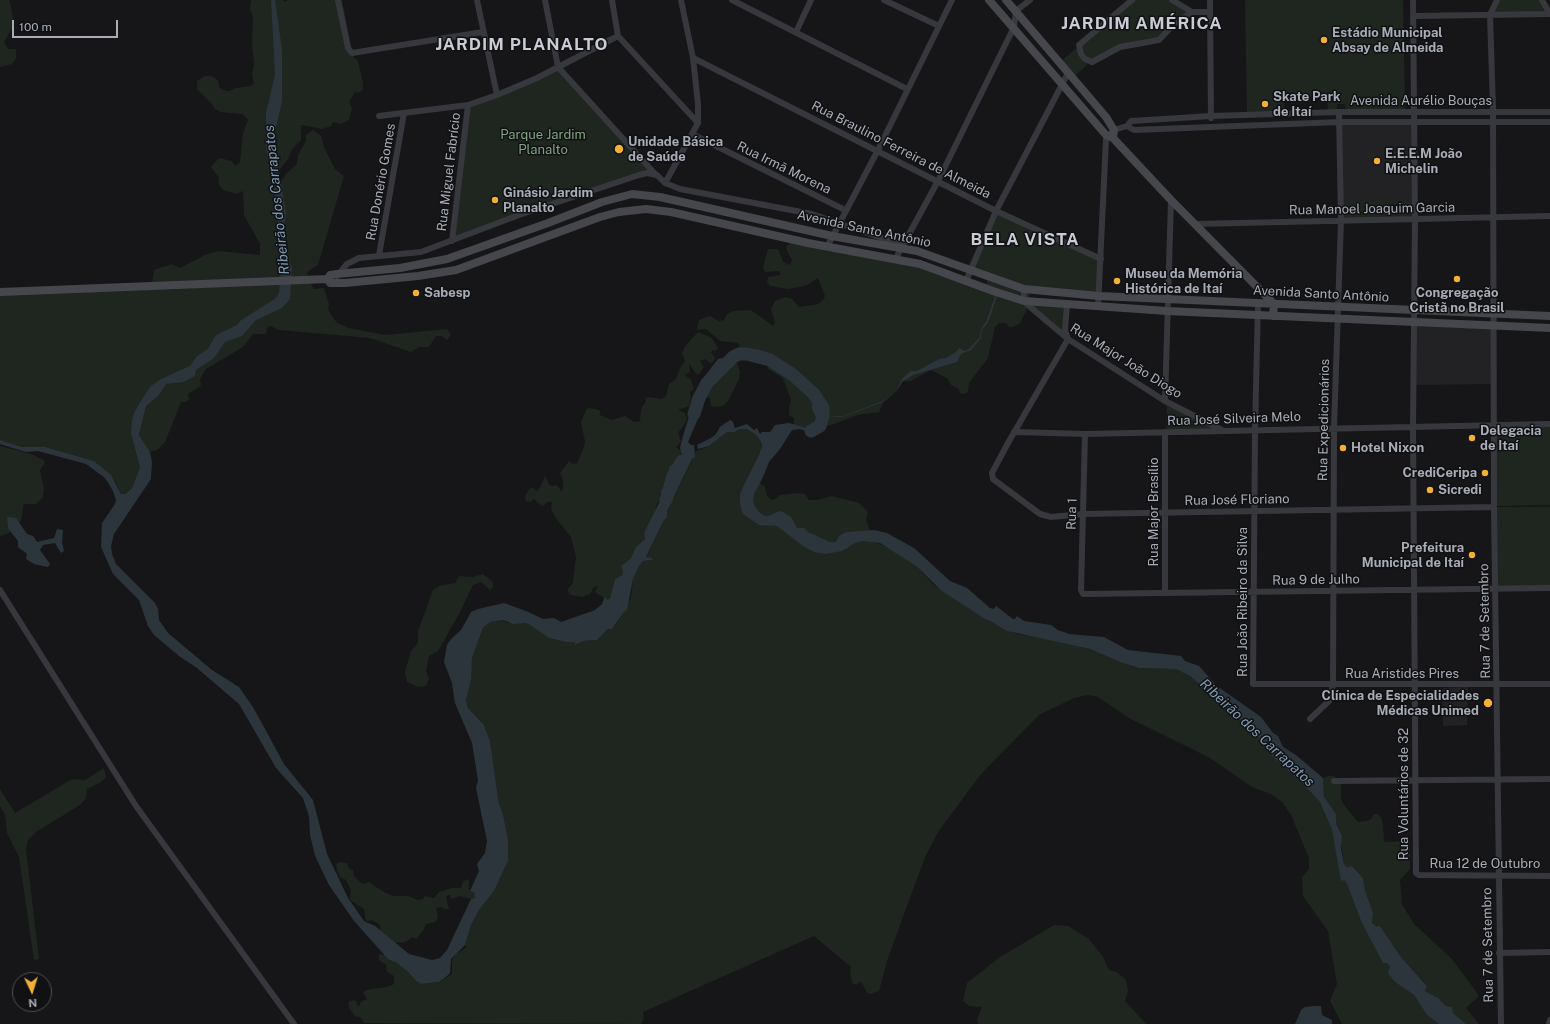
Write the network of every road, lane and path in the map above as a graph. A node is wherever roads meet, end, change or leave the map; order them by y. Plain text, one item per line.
1 (338, 0) edge
2 (477, 0) edge
3 (545, 0) edge
4 (612, 0) edge
5 (681, 0) edge
6 (732, 0) edge
7 (811, 0) edge
8 (884, 0) edge
9 (952, 0) edge
10 (989, 0) edge
11 (1006, 0) edge
12 (1030, 0) edge
13 (1132, 0) edge
14 (1172, 0) edge
15 (1210, 0) edge
16 (1413, 0) edge
17 (1497, 0) edge
18 (1542, 0) edge
19 (1016, 11) junction
20 (1192, 12) junction
21 (1210, 12) junction
22 (1490, 14) junction
23 (1550, 14) edge
24 (1413, 16) junction
25 (939, 26) junction
26 (1014, 27) junction
27 (483, 32) junction
28 (796, 32) junction
29 (618, 36) junction
30 (693, 58) junction
31 (558, 67) junction
32 (1068, 73) junction
33 (1061, 84) junction
34 (907, 89) junction
35 (497, 95) junction
36 (468, 105) junction
37 (1339, 112) junction
38 (1414, 112) junction
39 (1493, 112) junction
40 (1521, 112) junction
41 (1550, 112) edge
42 (404, 113) junction
43 (379, 116) dead end
44 (1211, 116) junction
45 (1340, 122) junction
46 (1414, 122) junction
47 (1493, 122) junction
48 (1521, 122) junction
49 (1550, 122) edge
50 (698, 123) junction
51 (1128, 126) junction
52 (1212, 126) junction
53 (692, 134) junction
54 (1112, 135) junction
55 (878, 150) junction
56 (656, 175) junction
57 (938, 181) junction
58 (665, 183) junction
59 (1171, 200) junction
60 (845, 210) junction
61 (996, 211) junction
62 (1550, 216) edge
63 (1494, 218) junction
64 (1415, 219) junction
65 (1341, 220) junction
66 (838, 224) junction
67 (1194, 224) junction
68 (832, 236) junction
69 (452, 241) junction
70 (827, 247) junction
71 (901, 247) junction
72 (379, 255) junction
73 (896, 258) junction
74 (1101, 260) junction
75 (970, 270) junction
76 (337, 274) junction
77 (328, 279) junction
78 (966, 280) junction
79 (338, 284) junction
80 (1024, 289) junction
81 (0, 292) edge
82 (1098, 296) junction
83 (1168, 299) junction
84 (1024, 301) junction
85 (1258, 303) junction
86 (1274, 304) junction
87 (1067, 305) junction
88 (1098, 307) junction
89 (1338, 307) junction
90 (1414, 310) junction
91 (1167, 311) junction
92 (1495, 314) junction
93 (1258, 316) junction
94 (1273, 316) junction
95 (1550, 316) edge
96 (1337, 319) junction
97 (1414, 322) junction
98 (1495, 326) junction
99 (1550, 328) edge
100 (1068, 339) junction
101 (1165, 401) junction
102 (1550, 424) edge
103 (1494, 425) junction
104 (1413, 427) junction
105 (1334, 428) junction
106 (1223, 430) junction
107 (1255, 430) junction
108 (1014, 432) junction
109 (1165, 432) junction
110 (1085, 434) junction
111 (1494, 507) junction
112 (1414, 509) junction
113 (1333, 510) junction
114 (1255, 511) junction
115 (1164, 513) junction
116 (1083, 514) junction
117 (1550, 588) edge
118 (1496, 589) junction
119 (0, 590) edge
120 (1333, 590) junction
121 (1414, 590) junction
122 (1165, 592) junction
123 (1254, 592) junction
124 (1083, 594) joint
125 (1253, 684) joint
126 (1414, 684) junction
127 (1497, 684) junction
128 (1550, 684) edge
129 (1333, 685) junction
130 (1310, 719) dead end
131 (1497, 779) junction
132 (1550, 779) edge
133 (1414, 780) junction
134 (1334, 781) dead end
135 (1419, 875) joint
136 (1498, 876) junction
137 (1550, 876) edge
138 (1550, 952) edge
139 (1500, 953) junction
140 (1550, 1020) edge
141 (294, 1024) edge
142 (1501, 1024) edge
143 (1549, 1024) edge

1 - 27 street
2 - 27 street
3 - 31 street
4 - 29 street
5 - 30 street
6 - 28 street
7 - 28 street
8 - 25 street
9 - 25 street
10 - 26 street
11 - 19 street
12 - 19 street
13 - 20 street
14 - 20 street
15 - 21 street
16 - 24 street, Rua Voluntários de 32
17 - 22 street
18 - 23 street
19 - 26 street
19 - 32 street
20 - 21 street
21 - 44 street
22 - 23 street
22 - 24 street
22 - 39 street, Rua 7 de Setembro
24 - 38 street, Rua Voluntários de 32
25 - 34 street
26 - 33 street
26 - 57 street
27 - 35 street
28 - 34 street
29 - 31 street
29 - 50 street
30 - 50 street
30 - 55 street, Rua Braulino Ferreira de Almeida
31 - 35 street
31 - 56 street
32 - 33 street
32 - 54 street
33 - 54 street
33 - 61 street
34 - 55 street
35 - 36 street
36 - 42 street
36 - 69 street, Rua Miguel Fabrício
37 - 38 street, Avenida Aurélio Bouças
37 - 44 street, Avenida Aurélio Bouças
37 - 45 street, Rua Expedicionários
38 - 39 street, Avenida Aurélio Bouças
38 - 46 street, Rua Voluntários de 32
39 - 40 street, Avenida Aurélio Bouças
39 - 47 street, Rua 7 de Setembro
40 - 41 street, Avenida Aurélio Bouças
40 - 48 street
42 - 43 street
42 - 72 street, Rua Donério Gomes
44 - 51 street, Avenida Aurélio Bouças
44 - 52 street
45 - 46 street, Avenida Aurélio Bouças
45 - 52 street, Avenida Aurélio Bouças
45 - 65 street, Rua Expedicionários
46 - 47 street, Avenida Aurélio Bouças
46 - 64 street, Rua Voluntários de 32
47 - 48 street, Avenida Aurélio Bouças
47 - 63 street, Rua 7 de Setembro
48 - 49 street, Avenida Aurélio Bouças
50 - 53 street
51 - 52 street, Avenida Aurélio Bouças
51 - 54 street, Avenida Aurélio Bouças
53 - 58 street
53 - 60 street, Rua Irmã Morena
54 - 59 street
54 - 74 street
55 - 57 street, Rua Braulino Ferreira de Almeida
55 - 60 street
56 - 58 street
56 - 69 street
57 - 61 street, Rua Braulino Ferreira de Almeida
57 - 71 street
58 - 66 street
59 - 67 street
59 - 83 street
60 - 66 street
61 - 74 street, Rua Braulino Ferreira de Almeida
61 - 75 street
62 - 63 street, Rua Manoel Joaquim Garcia
63 - 64 street, Rua Manoel Joaquim Garcia
63 - 92 street, Rua 7 de Setembro
64 - 65 street, Rua Manoel Joaquim Garcia
64 - 90 street, Rua Voluntários de 32
65 - 67 street, Rua Manoel Joaquim Garcia
65 - 89 street, Rua Expedicionários
66 - 68 street
66 - 71 street
67 - 86 street
68 - 70 street
68 - 71 street, Avenida Santo Antônio
68 - 76 street, Avenida Santo Antônio
69 - 72 street
70 - 73 street, Avenida Santo Antônio
70 - 79 street, Avenida Santo Antônio
71 - 73 street
71 - 75 street, Avenida Santo Antônio
72 - 76 street
73 - 78 street, Avenida Santo Antônio
74 - 82 street
75 - 78 street
75 - 80 street, Avenida Santo Antônio
76 - 77 street, Avenida Santo Antônio
76 - 79 street
77 - 79 street
77 - 81 street, Avenida Santo Antônio
78 - 84 street, Avenida Santo Antônio
80 - 82 street, Avenida Santo Antônio
80 - 84 street
82 - 83 street, Avenida Santo Antônio
82 - 88 street
83 - 85 street, Avenida Santo Antônio
83 - 91 street
84 - 87 street, Avenida Santo Antônio
84 - 100 street, Rua Major João Diogo
85 - 86 street, Avenida Santo Antônio
85 - 93 street, Rua João Ribeiro da Silva
86 - 89 street, Avenida Santo Antônio
86 - 94 street
87 - 88 street, Avenida Santo Antônio
87 - 100 street
88 - 91 street, Avenida Santo Antônio
89 - 90 street, Avenida Santo Antônio
89 - 96 street, Rua Expedicionários
90 - 92 street, Avenida Santo Antônio
90 - 97 street, Rua Voluntários de 32
91 - 93 street, Avenida Santo Antônio
91 - 101 street
92 - 95 street, Avenida Santo Antônio
92 - 98 street, Rua 7 de Setembro
93 - 94 street, Avenida Santo Antônio
93 - 107 street, Rua João Ribeiro da Silva
94 - 96 street, Avenida Santo Antônio
96 - 97 street, Avenida Santo Antônio
96 - 105 street, Rua Expedicionários
97 - 98 street, Avenida Santo Antônio
97 - 104 street, Rua Voluntários de 32
98 - 99 street, Avenida Santo Antônio
98 - 103 street, Rua 7 de Setembro
100 - 101 street, Rua Major João Diogo
100 - 108 street
101 - 106 street, Rua Major João Diogo
102 - 103 street, Rua José Silveira Melo
103 - 104 street, Rua José Silveira Melo
103 - 111 street, Rua 7 de Setembro
104 - 105 street, Rua José Silveira Melo
104 - 112 street, Rua Voluntários de 32
105 - 107 street, Rua José Silveira Melo
105 - 113 street, Rua Expedicionários
106 - 107 street, Rua José Silveira Melo
106 - 109 street, Rua José Silveira Melo
107 - 114 street, Rua João Ribeiro da Silva
108 - 110 street, Rua José Silveira Melo
108 - 116 street, Rua José Floriano
109 - 110 street, Rua José Silveira Melo
109 - 115 street, Rua Major Brasílio
110 - 116 street, Rua 1
111 - 112 street, Rua José Floriano
111 - 118 street, Rua 7 de Setembro
112 - 113 street, Rua José Floriano
112 - 121 street, Rua Voluntários de 32
113 - 114 street, Rua José Floriano
113 - 120 street, Rua Expedicionários
114 - 115 street, Rua José Floriano
114 - 123 street, Rua João Ribeiro da Silva
115 - 116 street, Rua José Floriano
115 - 122 street, Rua Major Brasílio
116 - 124 street, Rua 1
117 - 118 street, Rua 9 de Julho
118 - 121 street, Rua 9 de Julho
118 - 127 street, Rua 7 de Setembro
119 - 141 street
120 - 121 street, Rua 9 de Julho
120 - 123 street, Rua 9 de Julho
120 - 129 street, Rua Expedicionários
121 - 126 street, Rua Voluntários de 32
122 - 123 street, Rua 9 de Julho
122 - 124 street, Rua 9 de Julho
123 - 125 street, Rua João Ribeiro da Silva
125 - 129 street, Rua Aristides Pires
126 - 127 street, Rua Aristides Pires
126 - 129 street, Rua Aristides Pires
126 - 133 street, Rua Voluntários de 32
127 - 128 street, Rua Aristides Pires
127 - 131 street, Rua 7 de Setembro
129 - 130 street, Rua Expedicionários
131 - 132 street
131 - 133 street
131 - 136 street, Rua 7 de Setembro
133 - 134 street
133 - 135 street, Rua Voluntários de 32
135 - 136 street, Rua 12 de Outubro
136 - 137 street, Rua 12 de Outubro
136 - 139 street, Rua 7 de Setembro
138 - 139 street
139 - 142 street, Rua 7 de Setembro
140 - 143 street

